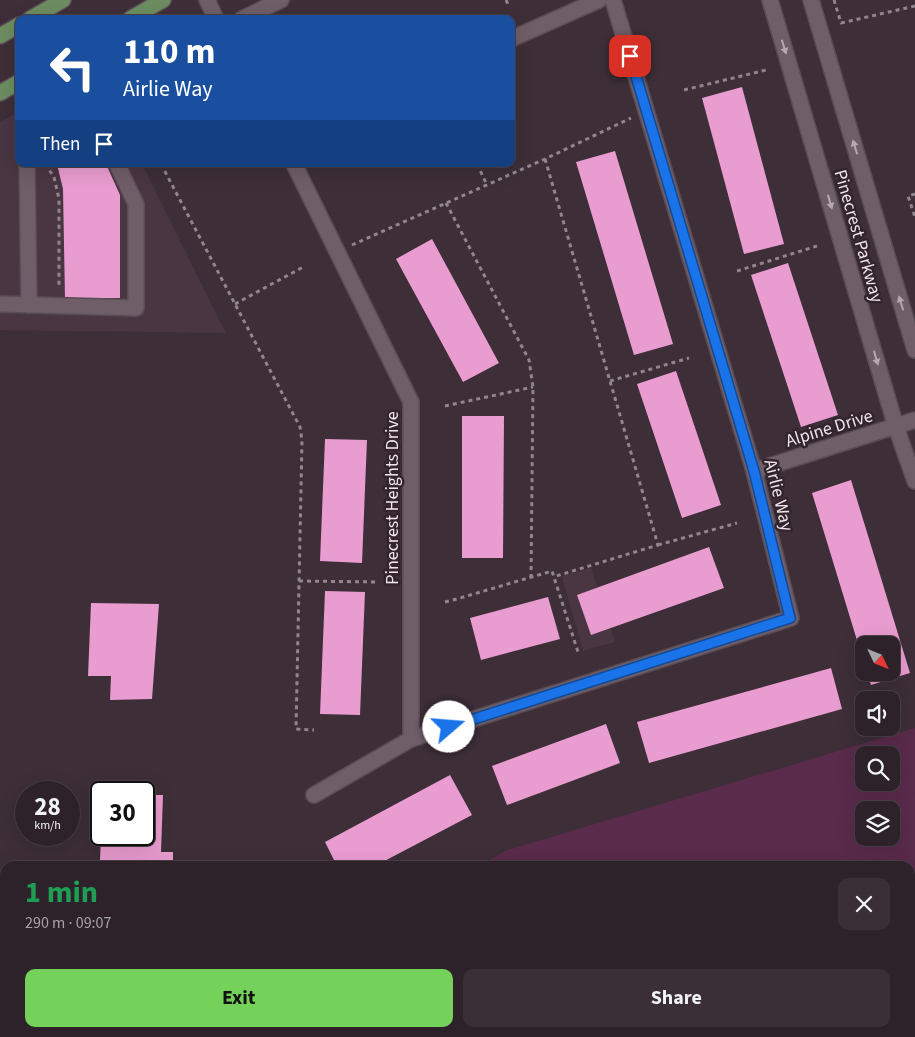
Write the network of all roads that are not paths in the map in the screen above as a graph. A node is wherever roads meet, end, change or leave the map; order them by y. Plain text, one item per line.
1 (63, 0) edge
2 (163, 0) edge
3 (207, 0) edge
4 (281, 0) edge
5 (599, 0) edge
6 (613, 0) edge
7 (770, 0) edge
8 (811, 0) edge
9 (37, 15) edge
10 (137, 15) edge
11 (214, 15) edge
12 (250, 15) edge
13 (15, 27) edge
14 (0, 36) edge
15 (515, 37) edge
16 (15, 84) edge
17 (0, 93) edge
18 (27, 167) edge
19 (118, 167) edge
20 (295, 167) edge
21 (0, 304) edge
22 (29, 305) junction
23 (915, 350) edge
24 (915, 420) edge
25 (896, 427) junction
26 (754, 471) junction
27 (915, 481) edge
28 (411, 739) junction
29 (314, 795) dead end

1 - 9 main road
2 - 10 main road
3 - 11 street
4 - 12 street
5 - 15 street
6 - 26 street, Airlie Way
7 -> 25 street, Pinecrest Parkway
23 -> 8 street, Pinecrest Parkway
13 - 14 main road
16 - 17 main road
18 - 22 street
19 - 22 street
20 - 28 street, Pinecrest Heights Drive
21 - 22 street
24 - 25 street, Alpine Drive
25 - 26 street, Alpine Drive
25 - 27 street, Pinecrest Parkway
26 - 28 street, Airlie Way
28 - 29 street

